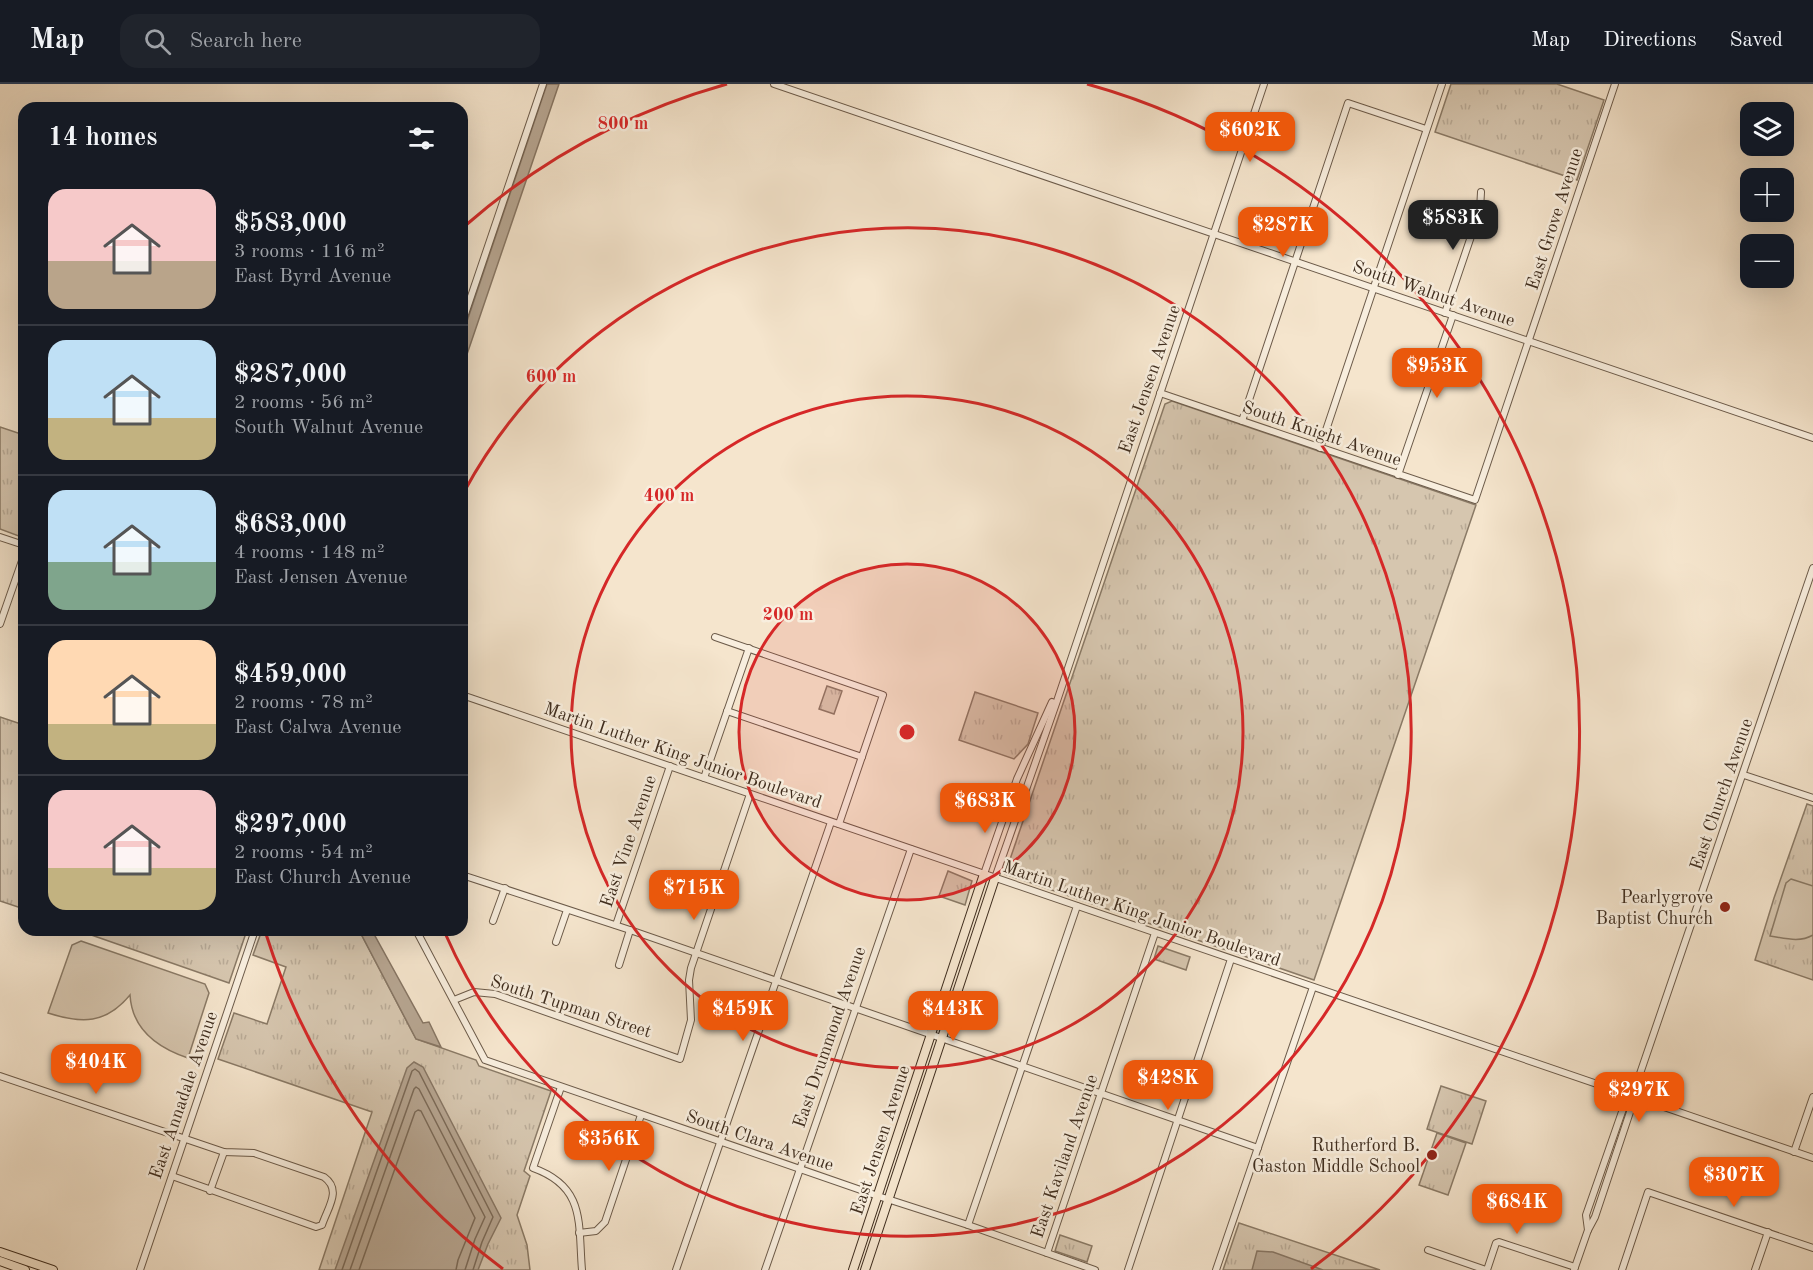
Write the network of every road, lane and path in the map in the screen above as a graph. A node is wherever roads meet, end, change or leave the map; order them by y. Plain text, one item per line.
1 (543, 84) edge
2 (774, 84) edge
3 (1264, 84) edge
4 (1442, 84) edge
5 (1616, 84) edge
6 (1426, 129) junction
7 (1481, 192) dead end
8 (1214, 234) junction
9 (1294, 262) junction
10 (1374, 288) junction
11 (468, 305) edge
12 (1445, 313) junction
13 (1453, 315) junction
14 (1529, 341) junction
15 (1160, 393) junction
16 (1242, 422) junction
17 (1813, 438) edge
18 (1320, 448) junction
19 (1398, 475) junction
20 (1475, 500) joint
21 (0, 537) edge
22 (18, 543) edge
23 (1813, 568) edge
24 (18, 572) edge
25 (0, 624) edge
26 (715, 637) dead end
27 (748, 648) junction
28 (1061, 683) junction
29 (468, 697) edge
30 (727, 711) junction
31 (862, 758) junction
32 (670, 766) junction
33 (1744, 775) junction
34 (704, 778) junction
35 (750, 794) junction
36 (1813, 798) edge
37 (831, 822) junction
38 (839, 824) junction
39 (910, 849) junction
40 (984, 874) junction
41 (468, 877) edge
42 (995, 878) junction
43 (505, 888) junction
44 (1077, 906) junction
45 (567, 909) junction
46 (494, 921) dead end
47 (616, 926) junction
48 (630, 930) junction
49 (1155, 933) junction
50 (253, 936) edge
51 (419, 936) edge
52 (556, 942) dead end
53 (696, 953) junction
54 (1231, 959) junction
55 (619, 965) dead end
56 (777, 981) junction
57 (1313, 987) junction
58 (454, 1000) junction
59 (856, 1008) junction
60 (931, 1034) junction
61 (941, 1037) junction
62 (1023, 1065) junction
63 (0, 1076) edge
64 (561, 1087) junction
65 (1101, 1092) junction
66 (1632, 1097) junction
67 (1813, 1097) edge
68 (641, 1115) junction
69 (1178, 1119) junction
70 (185, 1137) junction
71 (722, 1142) junction
72 (1258, 1148) junction
73 (224, 1152) junction
74 (1794, 1152) junction
75 (1813, 1158) edge
76 (800, 1168) junction
77 (172, 1176) junction
78 (210, 1191) junction
79 (878, 1196) junction
80 (888, 1200) junction
81 (968, 1225) junction
82 (1768, 1232) junction
83 (579, 1233) junction
84 (1813, 1248) edge
85 (1428, 1251) dead end
86 (0, 1252) edge
87 (1047, 1253) junction
88 (0, 1262) edge
89 (1574, 1268) edge
90 (25, 1270) edge
91 (53, 1270) edge
92 (140, 1270) edge
93 (582, 1270) edge
94 (676, 1270) edge
95 (765, 1270) edge
96 (853, 1270) edge
97 (865, 1270) edge
98 (1095, 1270) edge
99 (1128, 1270) edge
100 (1216, 1270) edge
101 (1486, 1270) edge
102 (1622, 1270) edge
103 (1755, 1270) edge

1 - 11 street
2 - 8 street, South Walnut Avenue
3 - 8 street, East Jensen Avenue
4 - 6 street
5 - 14 street, East Grove Avenue
6 - 9 street
6 - 10 street
7 - 12 street
8 - 9 street, South Walnut Avenue
8 - 15 street, East Jensen Avenue
9 - 10 street, South Walnut Avenue
9 - 16 street
10 - 12 street, South Walnut Avenue
10 - 18 street
12 - 13 street, South Walnut Avenue
13 - 14 street, South Walnut Avenue
13 - 19 street
14 - 17 street, South Walnut Avenue
14 - 20 street, East Grove Avenue
15 - 16 street, South Knight Avenue
15 - 28 street, East Jensen Avenue
16 - 18 street, South Knight Avenue
18 - 19 street, South Knight Avenue
19 - 20 street, South Knight Avenue
21 - 22 street
23 - 33 street, East Church Avenue
24 - 25 street
26 - 27 street
27 - 30 street
27 - 31 street
28 - 40 street, East Jensen Avenue
28 - 42 street, East Jensen Avenue
29 - 32 street, Martin Luther King Junior Boulevard
30 - 31 street
30 - 34 street
31 - 38 street
32 - 34 street, Martin Luther King Junior Boulevard
32 - 47 street, East Vine Avenue
33 - 36 street
33 - 66 street, East Church Avenue
34 - 35 street, Martin Luther King Junior Boulevard
35 - 37 street, Martin Luther King Junior Boulevard
35 - 53 street
37 - 38 street, Martin Luther King Junior Boulevard
37 - 56 street
38 - 39 street, Martin Luther King Junior Boulevard
39 - 40 street, Martin Luther King Junior Boulevard
39 - 59 street, East Drummond Avenue
40 - 42 street, Martin Luther King Junior Boulevard
40 - 60 main road, East Jensen Avenue
41 - 43 street
42 - 44 street, Martin Luther King Junior Boulevard
42 - 61 main road, East Jensen Avenue
43 - 45 street
43 - 46 street
44 - 49 street, Martin Luther King Junior Boulevard
44 - 62 street
45 - 47 street
45 - 52 street
47 - 48 street
48 - 53 street
48 - 55 street
49 - 54 street, Martin Luther King Junior Boulevard
49 - 65 street, East Kaviland Avenue
50 - 70 street, East Annadale Avenue
51 - 58 street
53 - 56 street
53 - 58 street, South Tupman Street
54 - 57 street, Martin Luther King Junior Boulevard
54 - 69 street
56 - 59 street
56 - 71 street
57 - 66 street, Martin Luther King Junior Boulevard
57 - 72 street
58 - 64 street, South Clara Avenue
59 - 60 street
59 - 76 street, East Drummond Avenue
60 - 61 street
60 - 79 main road, East Jensen Avenue
61 - 62 street
61 - 80 main road, East Jensen Avenue
62 - 65 street
62 - 81 street
63 - 70 street
64 - 68 street, South Clara Avenue
64 - 83 street
65 - 69 street
65 - 87 street, East Kaviland Avenue
66 - 74 street, Martin Luther King Junior Boulevard
66 - 89 street, East Church Avenue
67 - 74 street
68 - 71 street, South Clara Avenue
68 - 83 street
69 - 72 street
69 - 99 street
70 - 73 street
70 - 77 street, East Annadale Avenue
71 - 76 street, South Clara Avenue
71 - 94 street
72 - 100 street
73 - 78 street
73 - 78 street
74 - 75 street, Martin Luther King Junior Boulevard
76 - 79 street, South Clara Avenue
76 - 95 street, East Drummond Avenue
77 - 78 street
77 - 92 street, East Annadale Avenue
79 - 80 street, South Clara Avenue
79 - 96 main road, East Jensen Avenue
80 - 81 street, South Clara Avenue
80 - 97 main road, East Jensen Avenue
81 - 87 street, South Clara Avenue
82 - 84 street
82 - 102 street
82 - 103 street
83 - 93 street
85 - 101 street
86 - 91 main road
87 - 98 street, South Clara Avenue
88 - 90 main road
89 - 101 street

